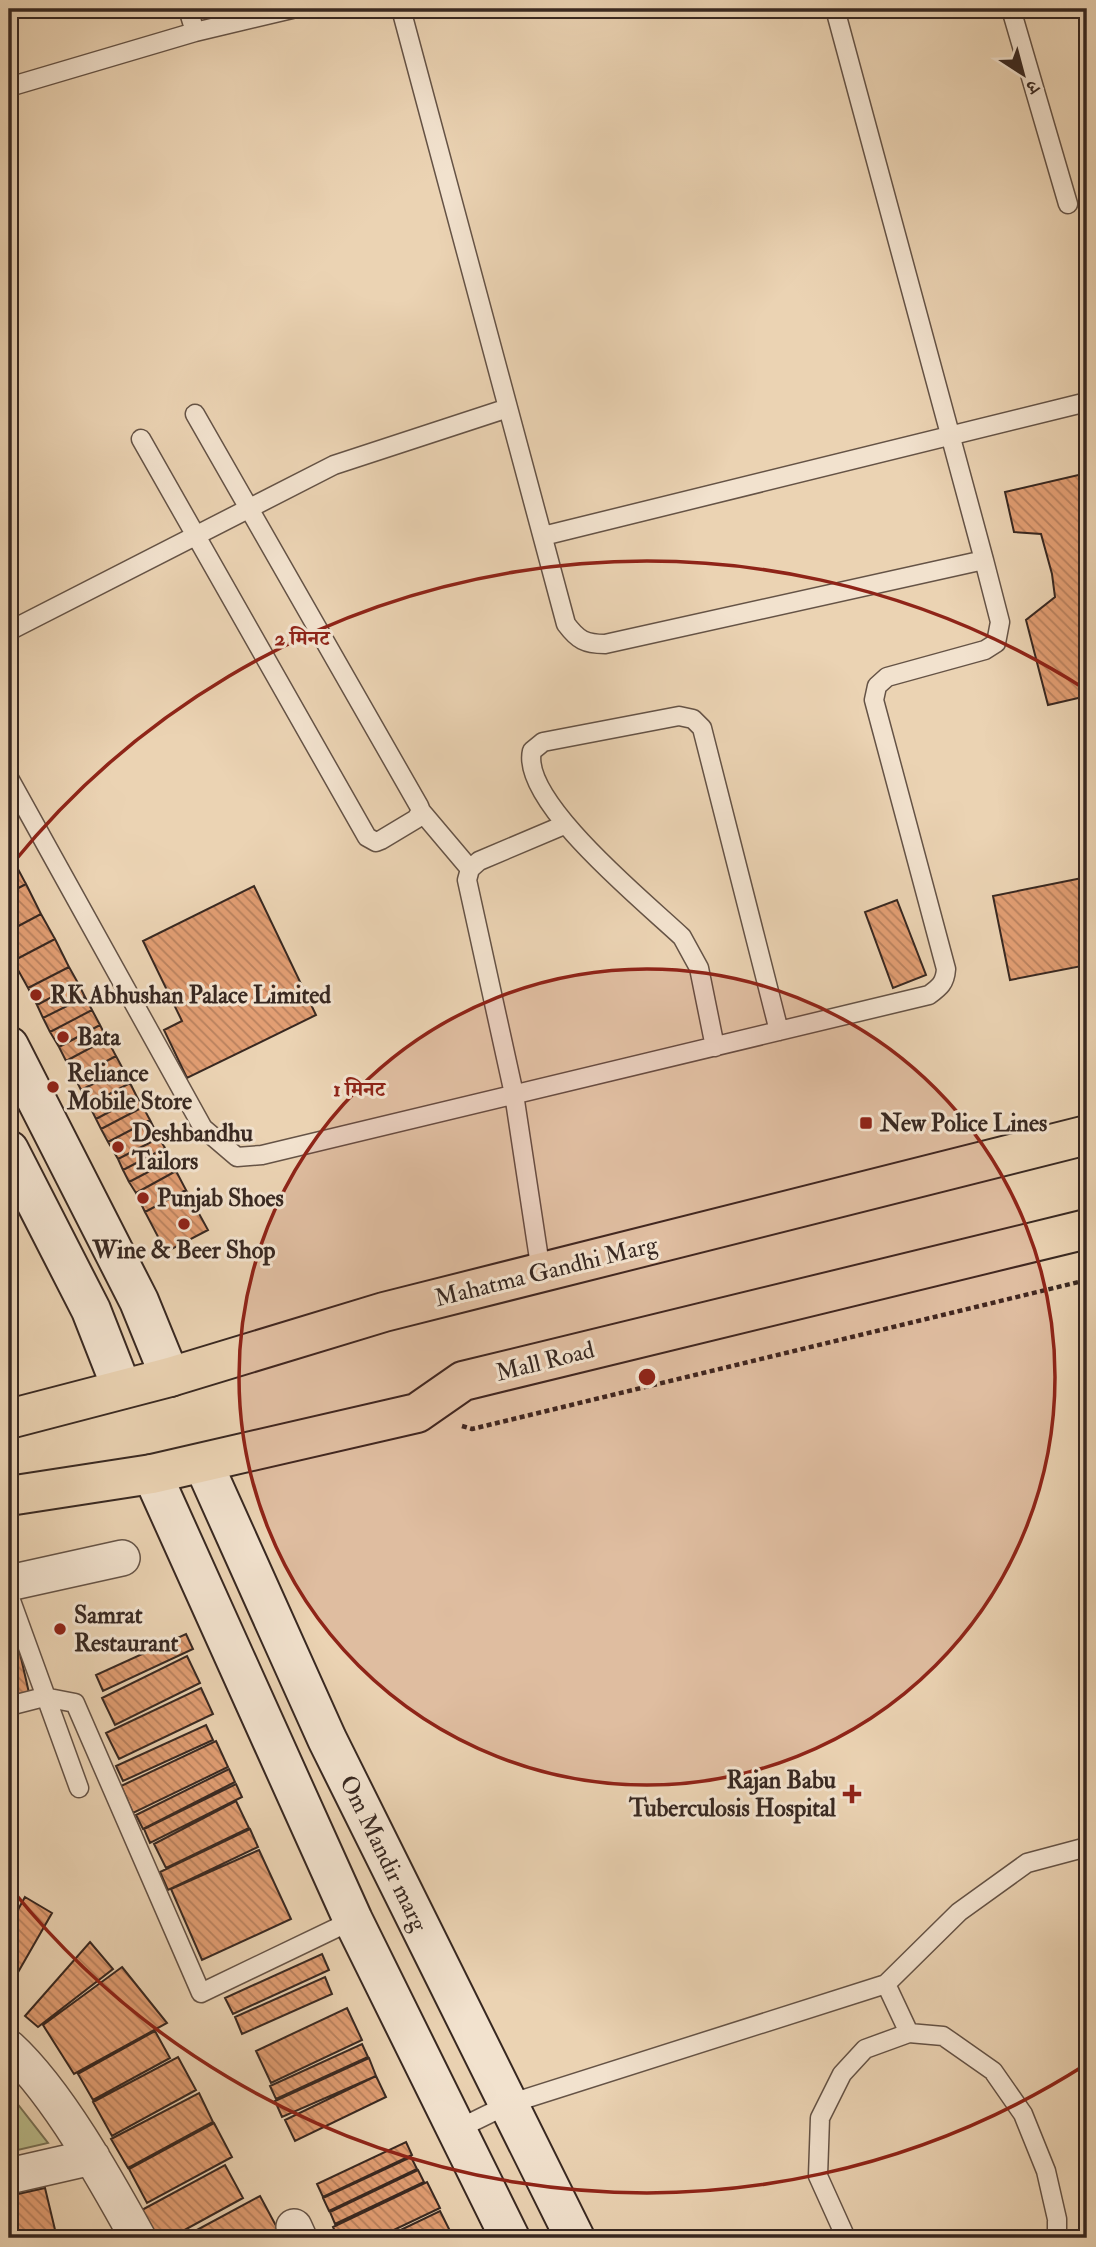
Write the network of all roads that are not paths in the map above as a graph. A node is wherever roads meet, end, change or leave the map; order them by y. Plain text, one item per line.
1 (188, 9) edge
2 (292, 9) edge
3 (401, 9) edge
4 (835, 9) edge
5 (1010, 9) edge
6 (195, 32) junction
7 (9, 87) edge
8 (1068, 204) dead end
9 (1087, 402) edge
10 (508, 408) junction
11 (195, 414) dead end
12 (951, 437) junction
13 (141, 439) dead end
14 (248, 509) junction
15 (196, 536) junction
16 (542, 536) junction
17 (984, 560) junction
18 (9, 631) edge
19 (9, 778) edge
20 (421, 811) junction
21 (564, 825) junction
22 (471, 869) junction
23 (779, 1031) junction
24 (9, 1046) edge
25 (715, 1047) junction
26 (514, 1094) junction
27 (1087, 1135) edge
28 (9, 1150) edge
29 (1087, 1229) edge
30 (541, 1272) junction
31 (170, 1377) junction
32 (122, 1389) junction
33 (9, 1419) edge
34 (203, 1463) junction
35 (152, 1474) junction
36 (9, 1496) edge
37 (122, 1558) dead end
38 (9, 1583) edge
39 (9, 1595) edge
40 (44, 1697) junction
41 (9, 1706) edge
42 (79, 1788) dead end
43 (1087, 1847) edge
44 (354, 1920) junction
45 (886, 1984) junction
46 (909, 2033) junction
47 (9, 2048) edge
48 (509, 2104) junction
49 (456, 2130) junction
50 (92, 2157) junction
51 (9, 2176) edge
52 (138, 2238) edge
53 (510, 2238) edge
54 (575, 2238) edge
55 (846, 2238) edge
56 (1057, 2238) edge

1 - 6 lane
2 - 6 lane
3 - 10 lane
4 - 12 lane
5 - 8 lane
6 - 7 lane
9 - 12 lane
10 - 14 lane
10 - 16 lane
11 - 14 lane
12 - 16 lane
12 - 17 lane
13 - 15 lane
14 - 15 lane
14 - 20 lane
15 - 18 lane
15 - 20 lane
16 - 17 lane
17 - 23 lane
19 - 26 lane
20 - 22 lane
21 - 22 lane
21 - 23 lane
21 - 25 lane
22 - 26 lane
23 - 25 lane
24 - 31 main road
25 - 26 lane
26 - 30 lane
27 - 30 main road, Mahatma Gandhi Marg
28 - 32 main road
29 - 34 main road, Mall Road
30 - 31 main road, Mahatma Gandhi Marg
31 - 32 main road, Mahatma Gandhi Marg
32 - 33 main road, Mahatma Gandhi Marg
34 - 35 main road, Mall Road
34 - 48 main road, Om Mandir marg
35 - 36 main road, Mall Road
35 - 44 main road
37 - 38 street
39 - 40 lane
40 - 41 lane
40 - 42 lane
40 - 44 lane
43 - 45 lane
44 - 49 main road
45 - 46 lane
45 - 48 lane
46 - 55 lane
46 - 56 lane
47 - 50 street
48 - 49 lane
48 - 54 main road, Om Mandir marg
49 - 53 main road
50 - 51 street
50 - 52 street

